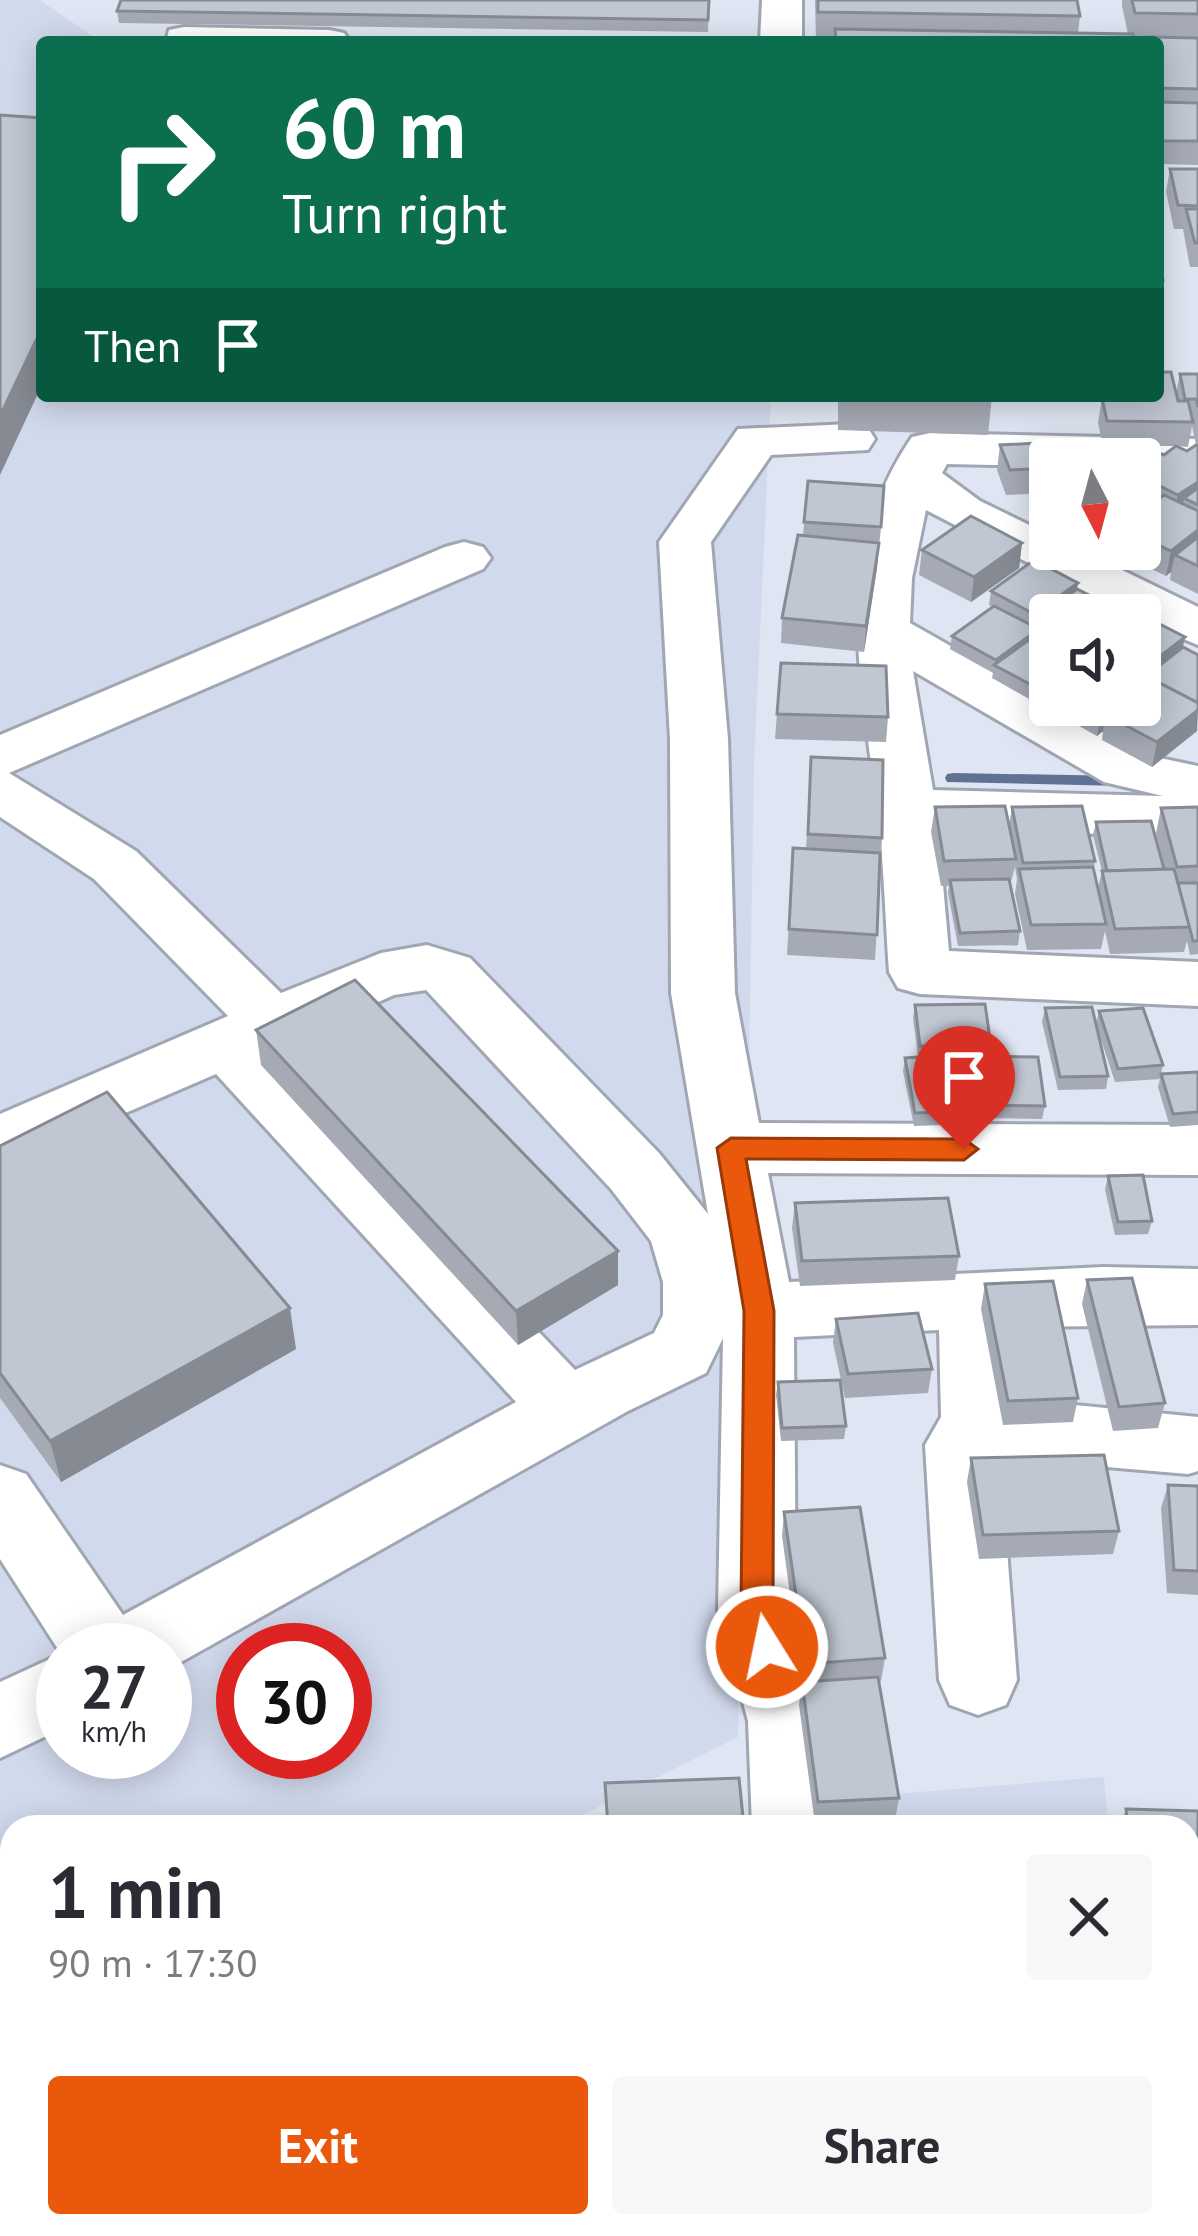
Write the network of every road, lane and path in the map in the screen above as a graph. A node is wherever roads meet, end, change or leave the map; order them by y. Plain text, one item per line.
1 (782, 0) edge
2 (781, 36) edge
3 (850, 440) dead end
4 (1198, 454) edge
5 (921, 462) junction
6 (464, 558) dead end
7 (1198, 628) edge
8 (884, 631) junction
9 (0, 757) edge
10 (1198, 785) edge
11 (0, 790) edge
12 (907, 809) junction
13 (1198, 817) edge
14 (1198, 984) edge
15 (249, 1033) junction
16 (0, 1142) edge
17 (731, 1148) junction
18 (1198, 1150) edge
19 (1198, 1297) edge
20 (973, 1301) junction
21 (759, 1311) junction
22 (568, 1410) junction
23 (978, 1426) junction
24 (1188, 1444) dead end
25 (0, 1496) edge
26 (84, 1623) edge
27 (180, 1623) edge
28 (978, 1680) dead end
29 (36, 1703) edge
30 (0, 1723) edge
31 (792, 1815) edge

1 - 2 street
3 - 17 street
4 - 5 street
5 - 7 street
5 - 8 street
6 - 9 street
8 - 10 street
8 - 12 street
11 - 15 street
12 - 13 street
12 - 14 street
15 - 16 street
15 - 22 street
15 - 22 street
17 - 18 street
17 - 21 street
19 - 20 street
20 - 21 street
20 - 23 street
21 - 31 street
22 - 27 street
23 - 24 street
23 - 28 street
25 - 26 street
29 - 30 street

